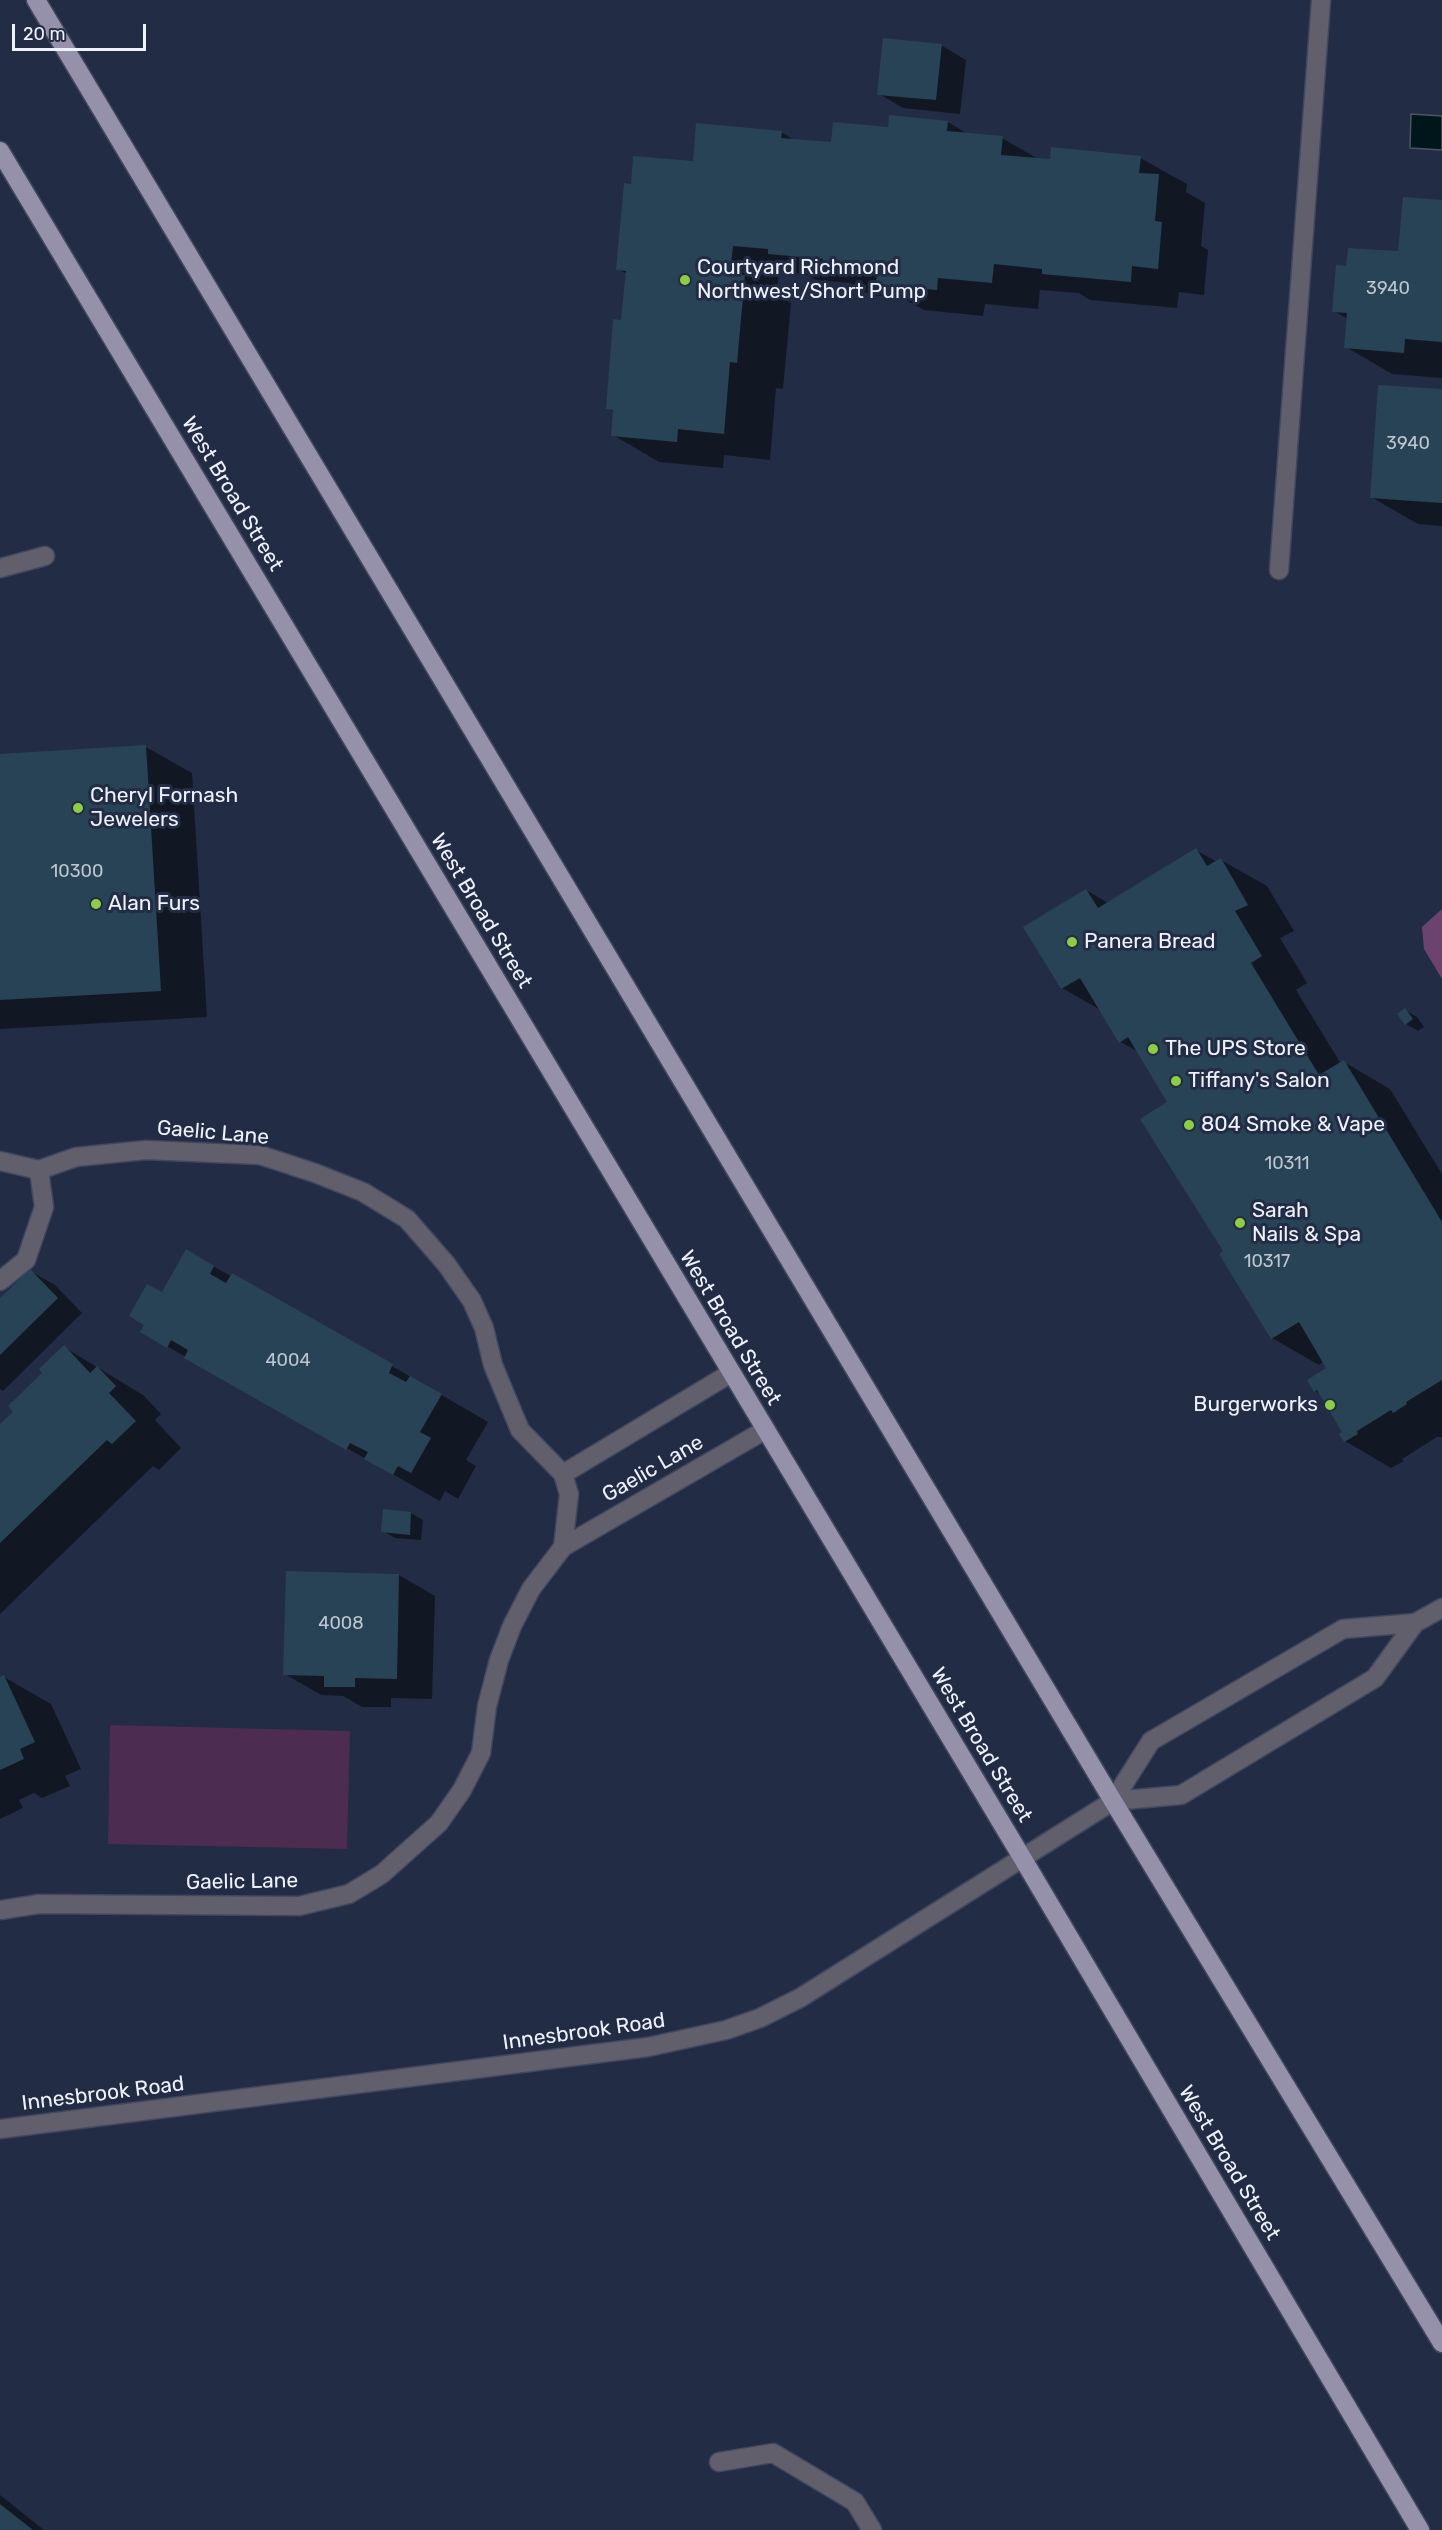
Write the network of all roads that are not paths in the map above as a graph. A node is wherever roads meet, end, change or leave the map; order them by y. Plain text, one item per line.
1 (36, 0) edge
2 (1321, 0) edge
3 (0, 151) edge
4 (45, 556) dead end
5 (0, 568) edge
6 (1279, 570) dead end
7 (0, 1161) edge
8 (39, 1170) junction
9 (0, 1281) edge
10 (731, 1373) junction
11 (765, 1430) junction
12 (562, 1474) junction
13 (563, 1547) junction
14 (1442, 1608) edge
15 (1415, 1623) junction
16 (1113, 1801) junction
17 (1023, 1859) junction
18 (0, 1910) edge
19 (0, 2129) edge
20 (1442, 2343) edge
21 (719, 2462) dead end
22 (872, 2530) edge
23 (1420, 2530) edge

1 - 16 main road
2 - 6 street
3 - 10 main road, West Broad Street
4 - 5 street
7 - 8 street
8 - 9 street
8 - 12 street, Gaelic Lane
10 - 11 main road, West Broad Street
10 - 12 street
11 - 13 street, Gaelic Lane
11 - 17 main road, West Broad Street
12 - 13 street, Gaelic Lane
13 - 18 street, Gaelic Lane
14 - 15 street
15 - 16 street
15 - 16 street
16 - 17 street, Innesbrook Road
16 - 20 main road
17 - 19 street, Innesbrook Road
17 - 23 main road, West Broad Street
21 - 22 street

